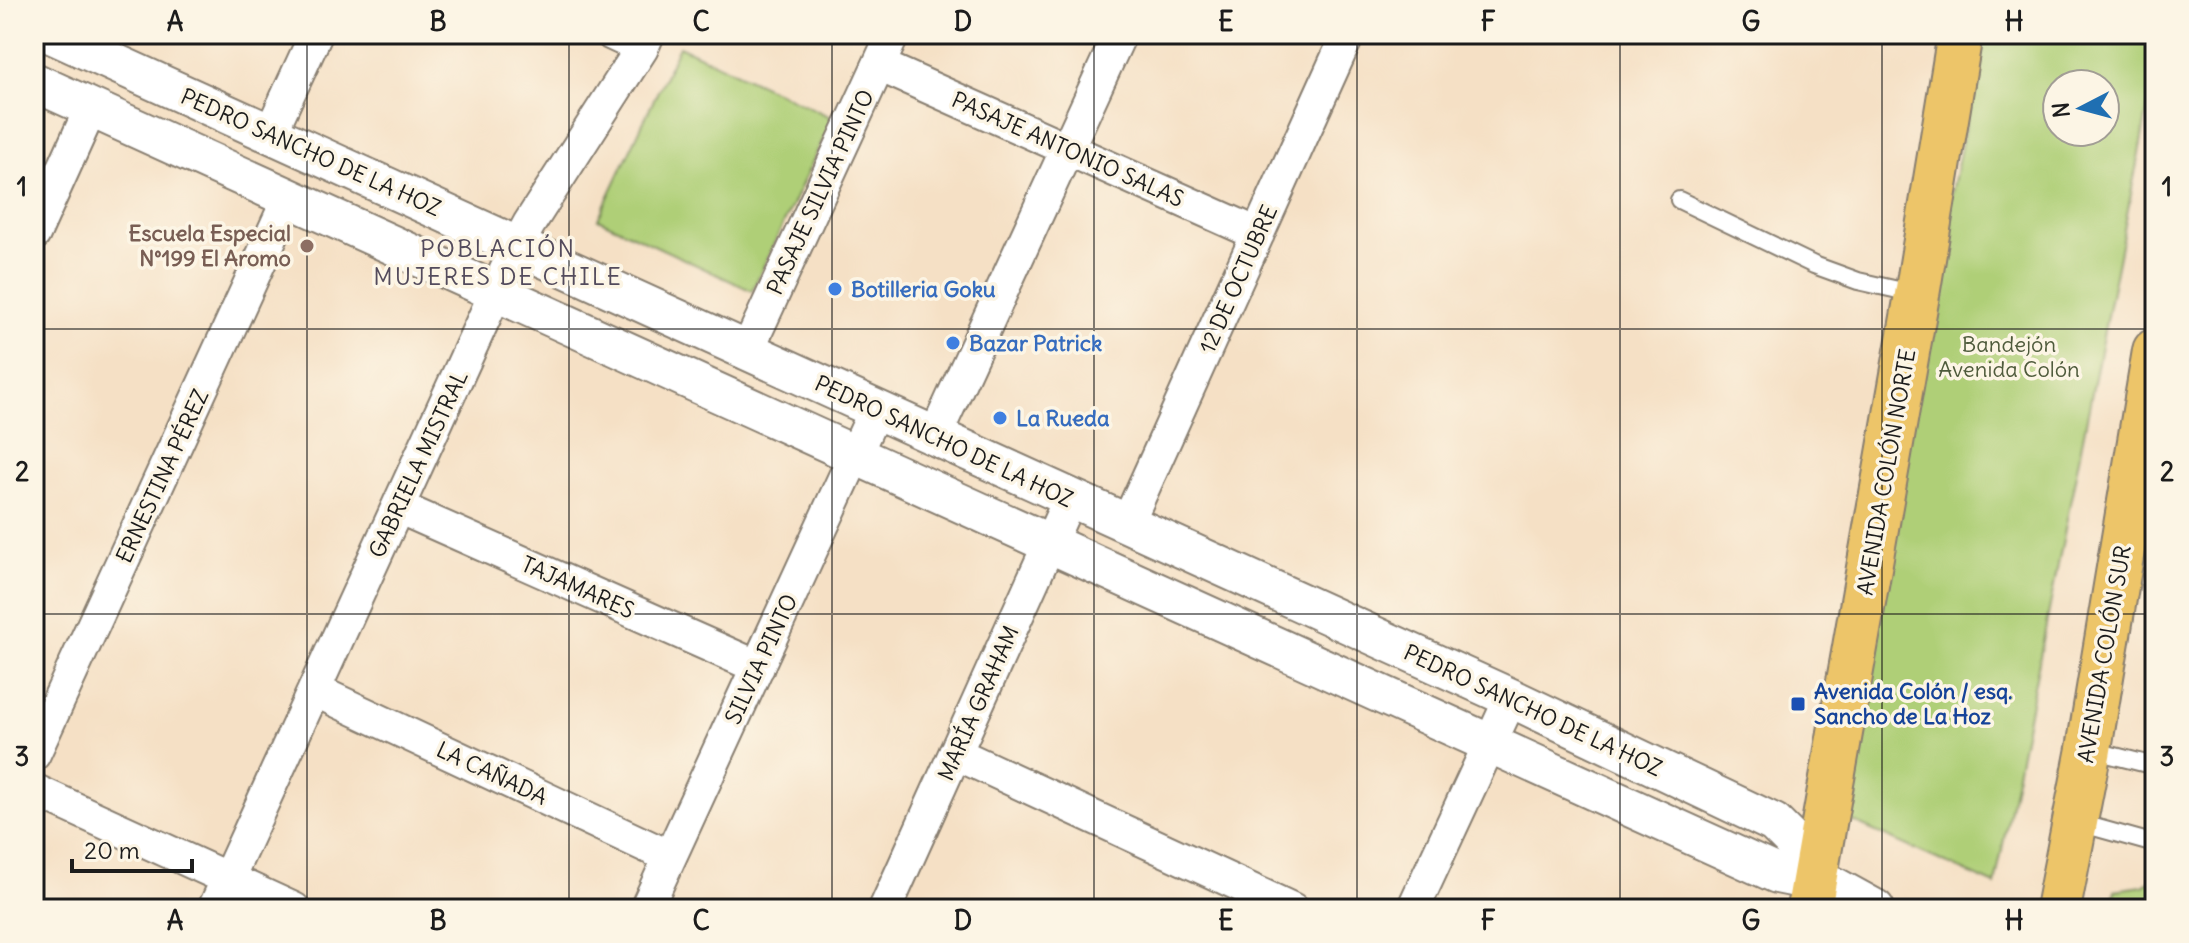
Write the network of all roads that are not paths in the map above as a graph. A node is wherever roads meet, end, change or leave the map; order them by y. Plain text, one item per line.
1 (316, 34) edge
2 (612, 34) edge
3 (893, 34) edge
4 (1120, 34) edge
5 (1348, 34) edge
6 (1960, 34) edge
7 (71, 38) edge
8 (645, 41) edge
9 (879, 65) junction
10 (34, 82) edge
11 (91, 108) junction
12 (270, 134) junction
13 (1067, 149) junction
14 (289, 198) junction
15 (1679, 200) dead end
16 (34, 234) edge
17 (1258, 234) junction
18 (517, 246) junction
19 (496, 292) junction
20 (1917, 295) junction
21 (747, 351) junction
22 (2155, 351) edge
23 (876, 409) junction
24 (935, 436) junction
25 (855, 455) junction
26 (1070, 498) junction
27 (398, 507) junction
28 (1127, 524) junction
29 (1049, 544) junction
30 (758, 667) junction
31 (314, 690) junction
32 (1511, 698) junction
33 (1489, 744) junction
34 (2089, 749) junction
35 (955, 753) junction
36 (34, 754) edge
37 (2155, 766) edge
38 (34, 790) edge
39 (2074, 822) junction
40 (2155, 844) edge
41 (670, 857) junction
42 (228, 879) junction
43 (1812, 893) edge
44 (214, 909) edge
45 (294, 909) edge
46 (646, 909) edge
47 (885, 909) edge
48 (1292, 909) edge
49 (1413, 909) edge
50 (1875, 909) edge
51 (2058, 909) edge

1 - 12 street
2 - 8 street
3 - 9 street, PASAJE SILVIA PINTO
4 - 13 street
5 - 17 street, 12 DE OCTUBRE
6 - 20 main road, AVENIDA COLÓN NORTE
7 - 12 street, PEDRO SANCHO DE LA HOZ
8 - 18 street, GABRIELA MISTRAL
9 - 13 street, PASAJE ANTONIO SALAS
9 - 21 street, PASAJE SILVIA PINTO
10 - 11 street, PEDRO SANCHO DE LA HOZ
11 - 14 street, PEDRO SANCHO DE LA HOZ
11 - 16 street
12 - 18 street, PEDRO SANCHO DE LA HOZ
13 - 17 street, PASAJE ANTONIO SALAS
13 - 24 street
14 - 19 street, PEDRO SANCHO DE LA HOZ
14 - 36 street, ERNESTINA PÉREZ
15 - 20 lane
17 - 28 street, 12 DE OCTUBRE
18 - 19 street, GABRIELA MISTRAL
18 - 21 street, PEDRO SANCHO DE LA HOZ
19 - 25 street, PEDRO SANCHO DE LA HOZ
19 - 27 street, GABRIELA MISTRAL
20 - 43 main road, AVENIDA COLÓN NORTE
21 - 23 street, PEDRO SANCHO DE LA HOZ
22 - 34 main road, AVENIDA COLÓN SUR
23 - 24 street, PEDRO SANCHO DE LA HOZ
23 - 25 street, SILVIA PINTO
24 - 26 street, PEDRO SANCHO DE LA HOZ
25 - 29 street, PEDRO SANCHO DE LA HOZ
25 - 30 street, SILVIA PINTO
26 - 28 street, PEDRO SANCHO DE LA HOZ
26 - 29 street, MARÍA GRAHAM
27 - 30 street, TAJAMARES
27 - 31 street, GABRIELA MISTRAL
28 - 32 street, PEDRO SANCHO DE LA HOZ
29 - 33 street, PEDRO SANCHO DE LA HOZ
29 - 35 street, MARÍA GRAHAM
30 - 41 street, SILVIA PINTO
31 - 41 street, LA CAÑADA
31 - 42 street, GABRIELA MISTRAL
32 - 33 street
32 - 43 street, PEDRO SANCHO DE LA HOZ
33 - 43 street, PEDRO SANCHO DE LA HOZ
33 - 49 street
34 - 37 lane
34 - 39 main road, AVENIDA COLÓN SUR
35 - 47 street, MARÍA GRAHAM
35 - 48 street
38 - 42 street
39 - 40 lane
39 - 51 main road, AVENIDA COLÓN SUR
41 - 46 street, SILVIA PINTO
42 - 44 street, GABRIELA MISTRAL
42 - 45 street
43 - 50 street, PEDRO SANCHO DE LA HOZ

